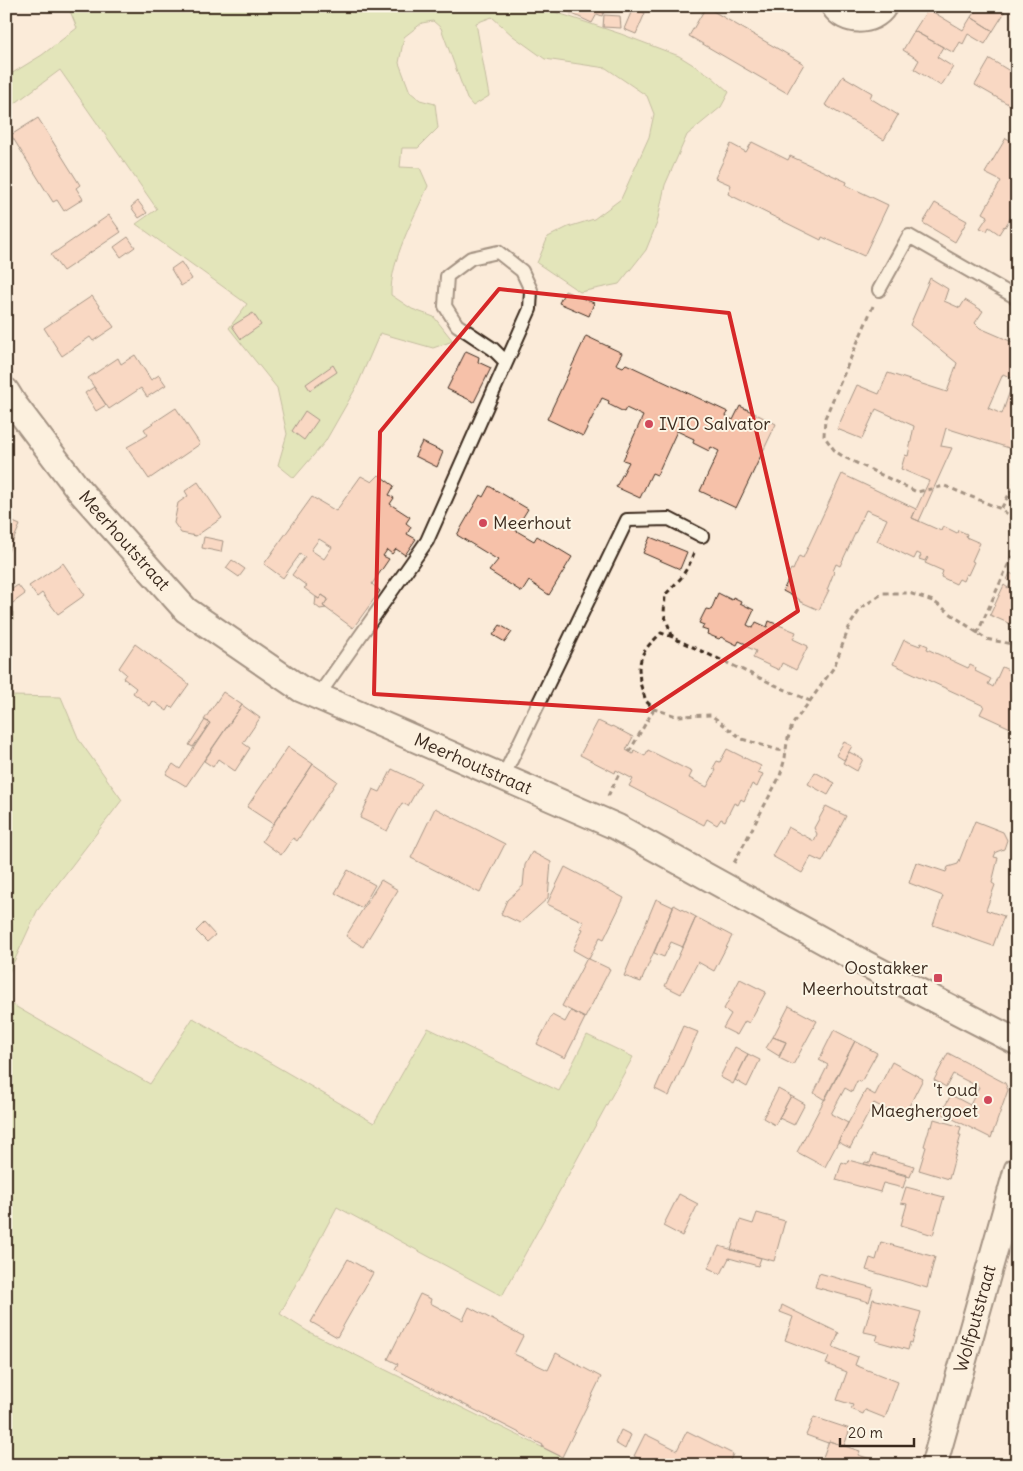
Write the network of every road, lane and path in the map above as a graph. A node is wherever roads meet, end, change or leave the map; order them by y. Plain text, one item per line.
1 (834, 6) edge
2 (884, 6) edge
3 (879, 290) joint
4 (1017, 298) edge
5 (506, 362) junction
6 (6, 391) edge
7 (1017, 480) edge
8 (1001, 509) junction
9 (1017, 522) edge
10 (702, 536) joint
11 (1017, 545) edge
12 (977, 634) junction
13 (673, 638) junction
14 (1017, 645) edge
15 (318, 696) junction
16 (810, 701) junction
17 (654, 709) junction
18 (786, 751) junction
19 (629, 752) dead end
20 (503, 777) junction
21 (721, 885) junction
22 (1017, 1042) edge
23 (1017, 1170) edge
24 (934, 1465) edge

1 - 2 street
3 - 4 lane
3 - 8 path
5 - 5 lane
5 - 15 lane
6 - 15 street, Meerhoutstraat
7 - 8 path
8 - 9 path
10 - 13 path
10 - 20 lane
11 - 12 path
12 - 14 path
12 - 16 path
13 - 16 path
13 - 17 path
15 - 20 street, Meerhoutstraat
16 - 18 path
17 - 18 path
17 - 19 path
18 - 21 path
20 - 21 street, Meerhoutstraat
21 - 22 street, Meerhoutstraat
23 - 24 street, Wolfputstraat

